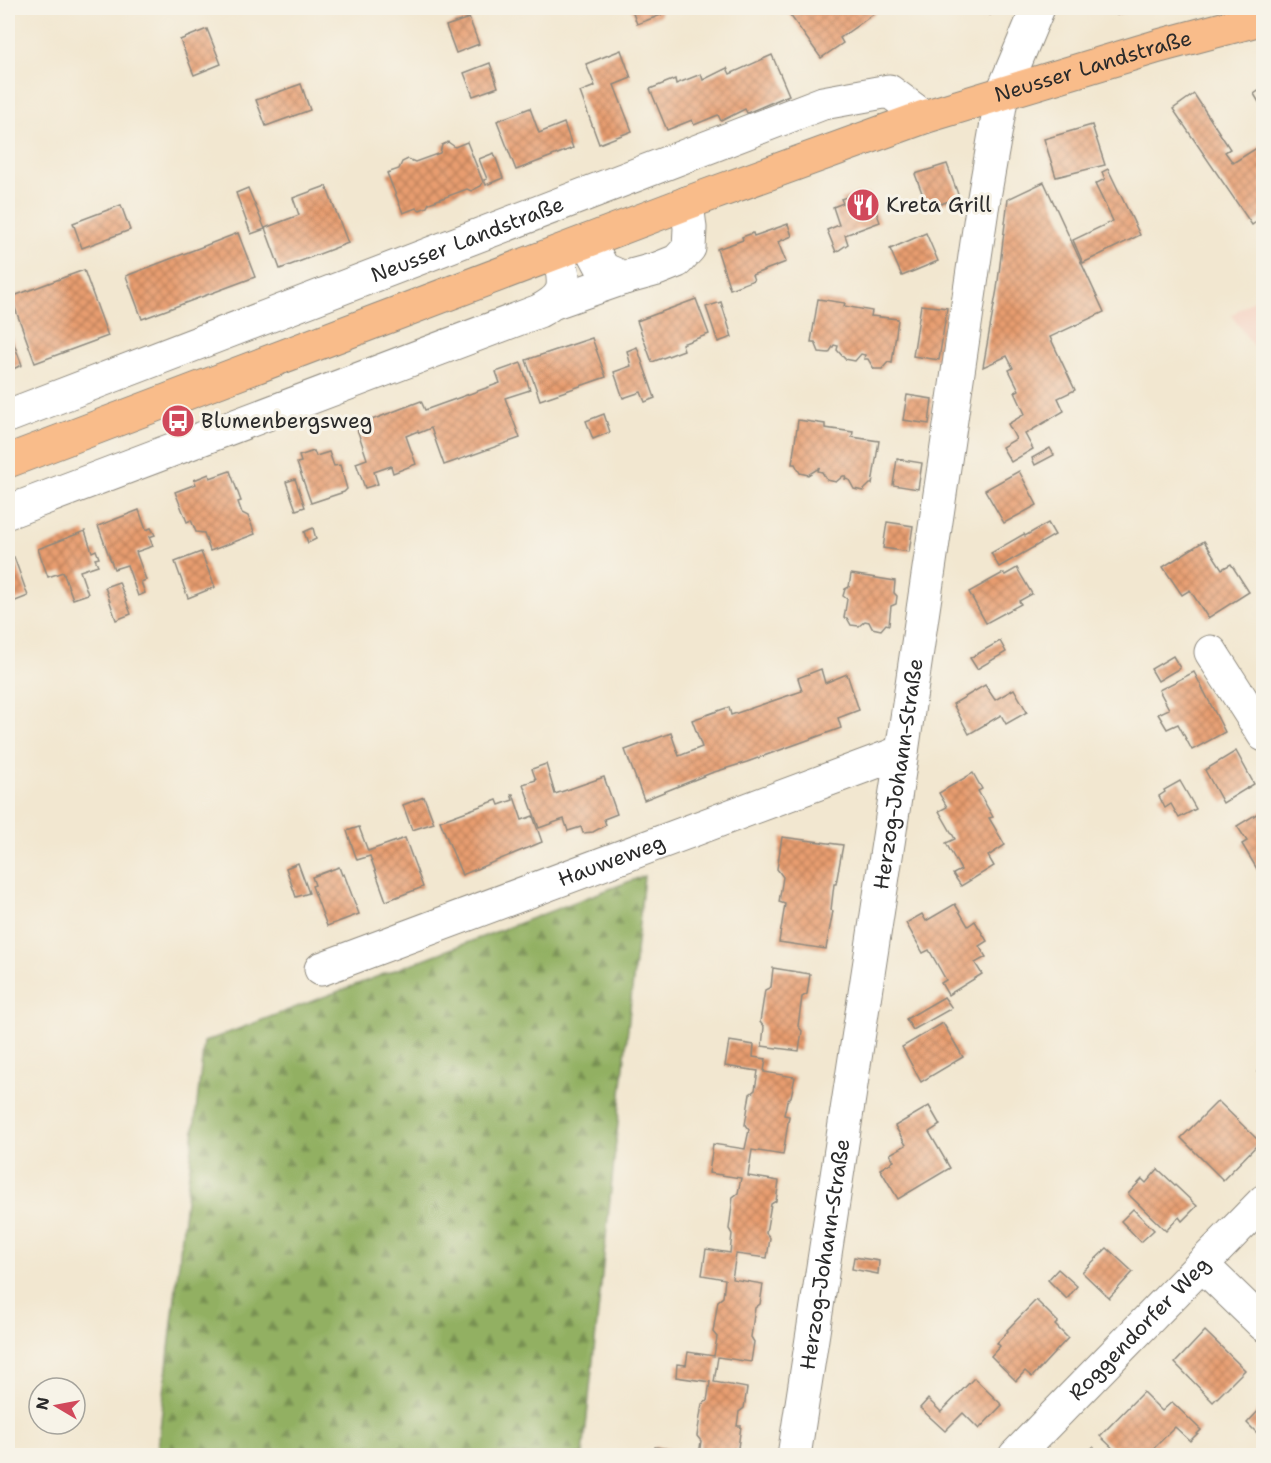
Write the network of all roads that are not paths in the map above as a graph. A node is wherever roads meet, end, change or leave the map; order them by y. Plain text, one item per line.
1 (1038, 8) edge
2 (1263, 18) edge
3 (1002, 94) junction
4 (924, 117) junction
5 (687, 203) junction
6 (574, 246) junction
7 (624, 278) junction
8 (555, 302) junction
9 (8, 416) edge
10 (8, 460) edge
11 (8, 512) edge
12 (1211, 652) dead end
13 (1263, 735) edge
14 (902, 752) junction
15 (321, 969) dead end
16 (1263, 1201) edge
17 (1202, 1265) junction
18 (1263, 1325) edge
19 (794, 1455) edge
20 (1015, 1455) edge

1 - 3 street, Herzog-Johann-Straße
2 - 3 main road, Neusser Landstraße
3 - 4 main road, Neusser Landstraße
3 - 14 street, Herzog-Johann-Straße
4 - 5 main road, Neusser Landstraße
4 - 9 street, Neusser Landstraße
5 - 6 main road, Neusser Landstraße
5 - 7 street
6 - 7 street
6 - 8 street, Neusser Landstraße
6 - 10 main road, Neusser Landstraße
7 - 8 street
8 - 11 street
12 - 13 street
14 - 15 street, Hauweweg
14 - 19 street, Herzog-Johann-Straße
16 - 17 street, Roggendorfer Weg
17 - 18 street
17 - 20 street, Roggendorfer Weg

